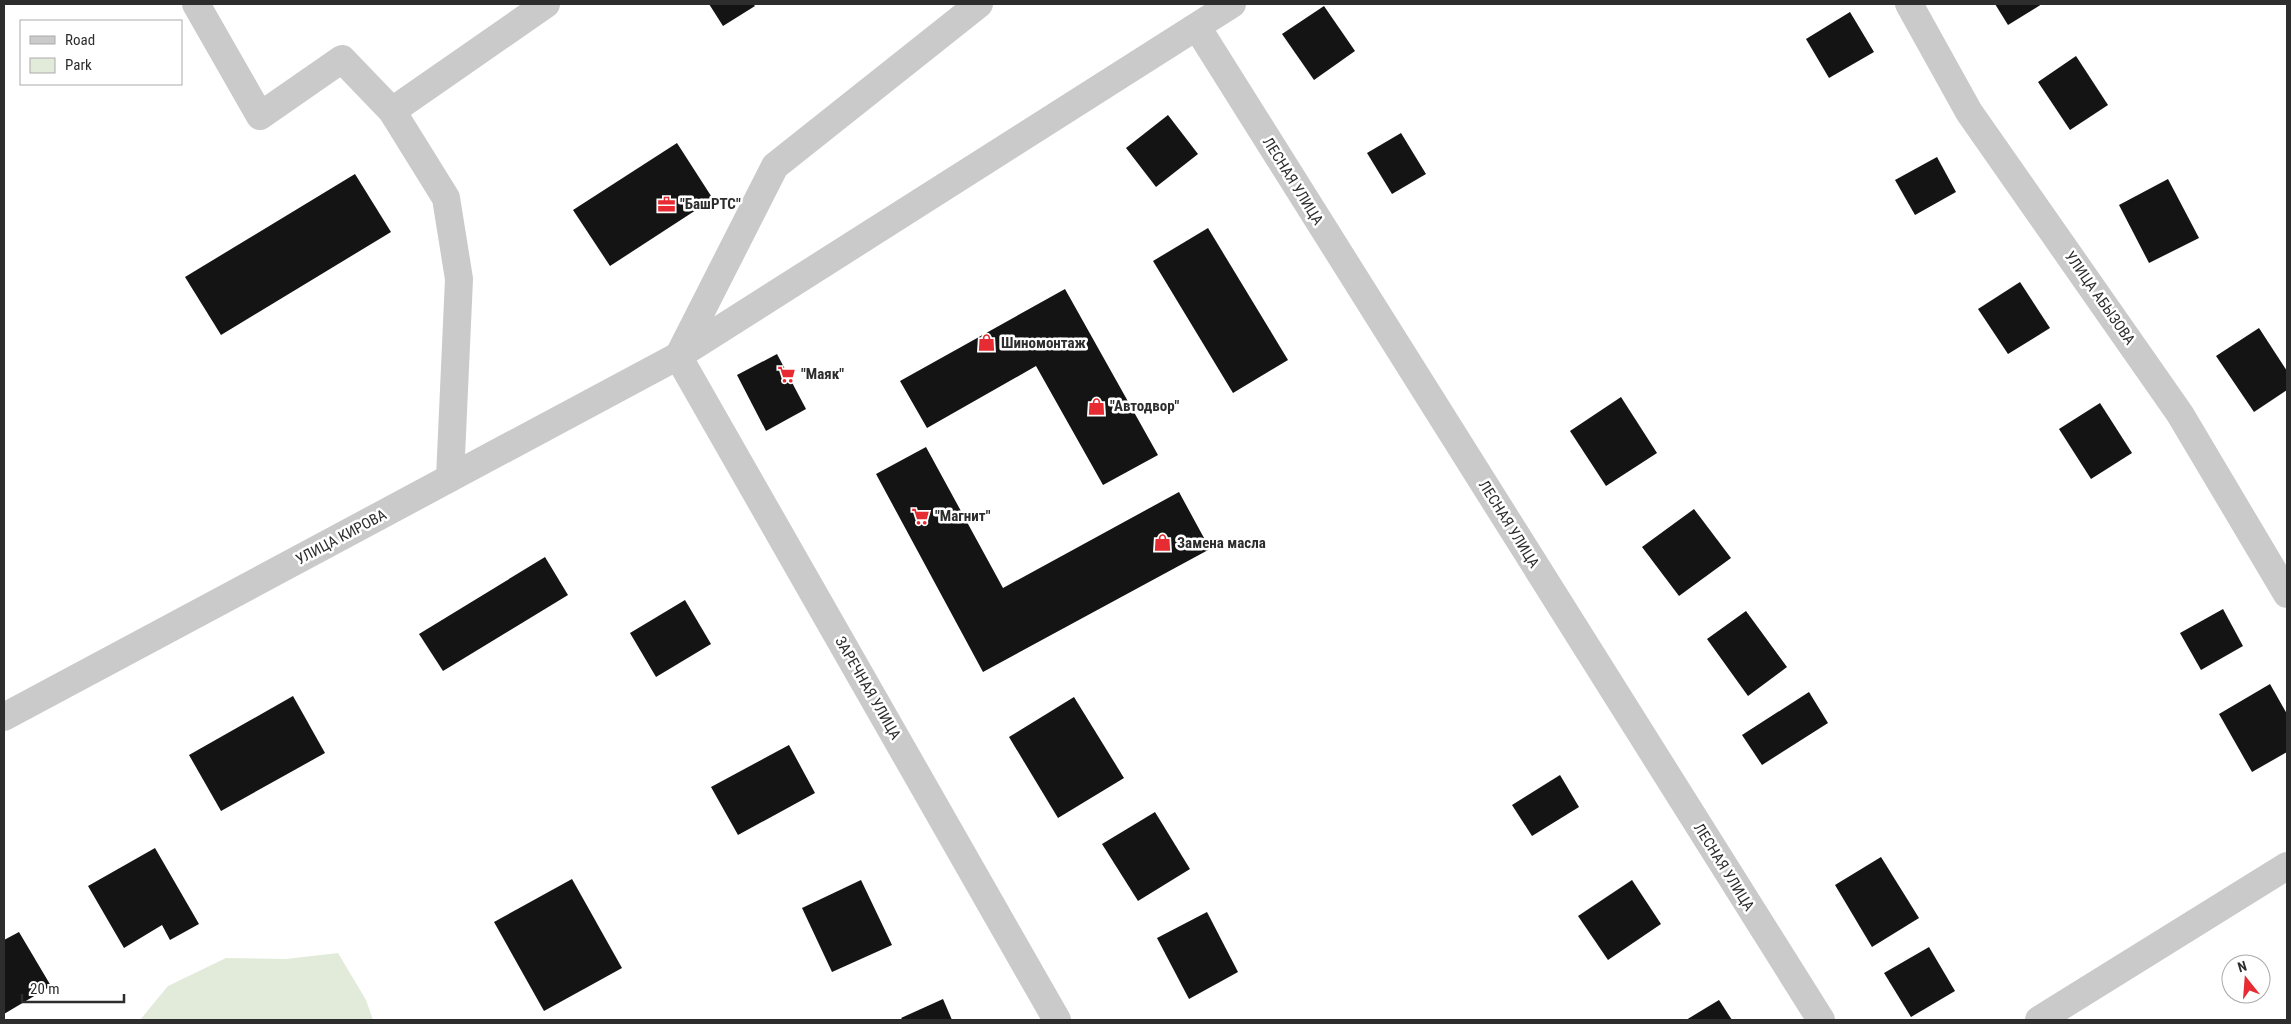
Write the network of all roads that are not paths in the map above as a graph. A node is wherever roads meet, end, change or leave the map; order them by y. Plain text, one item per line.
1 (196, 4) edge
2 (546, 4) edge
3 (979, 4) edge
4 (1232, 4) edge
5 (1909, 4) edge
6 (1197, 27) junction
7 (392, 111) junction
8 (678, 356) junction
9 (450, 478) junction
10 (2287, 594) edge
11 (4, 717) edge
12 (2287, 866) edge
13 (1057, 1020) edge
14 (1821, 1020) edge
15 (2040, 1020) edge

1 - 7 street
2 - 7 street
3 - 8 street
4 - 6 street, УЛИЦА КИРОВА
5 - 10 street, УЛИЦА АБЫЗОВА
6 - 8 street, УЛИЦА КИРОВА
6 - 14 street, ЛЕСНАЯ УЛИЦА
7 - 9 street
8 - 9 street, УЛИЦА КИРОВА
8 - 13 street, ЗАРЕЧНАЯ УЛИЦА
9 - 11 street, УЛИЦА КИРОВА
12 - 15 street

